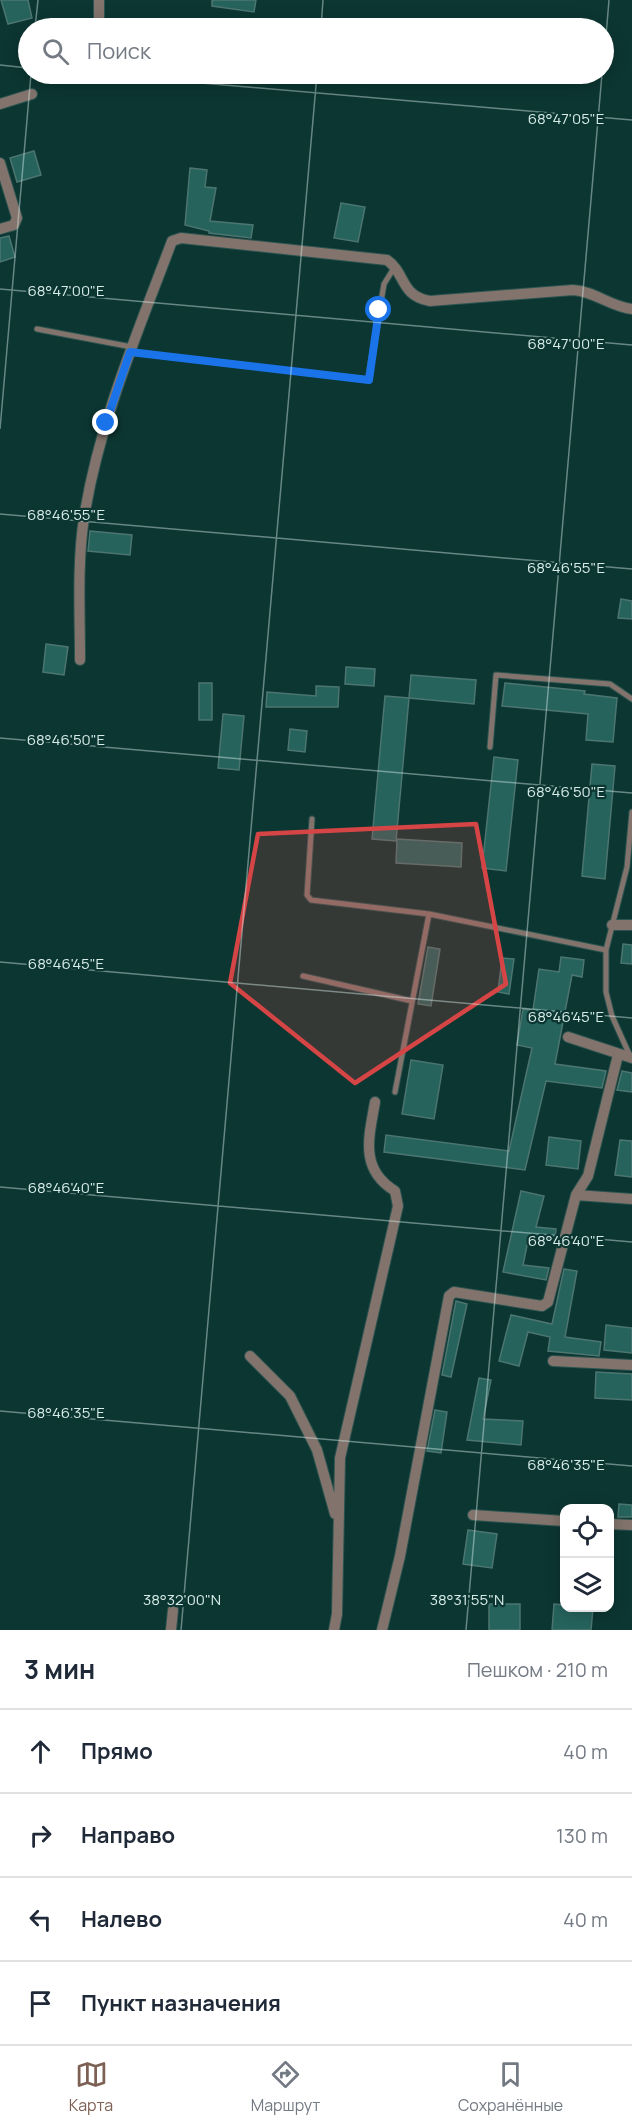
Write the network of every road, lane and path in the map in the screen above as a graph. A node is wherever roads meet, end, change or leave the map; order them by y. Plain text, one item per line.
1 (99, 0) edge
2 (99, 18) edge
3 (32, 94) dead end
4 (0, 104) edge
5 (0, 163) edge
6 (0, 229) edge
7 (394, 267) junction
8 (632, 309) edge
9 (37, 329) dead end
10 (131, 350) junction
11 (80, 660) dead end
12 (632, 699) edge
13 (490, 747) dead end
14 (632, 812) edge
15 (312, 819) dead end
16 (429, 915) junction
17 (612, 925) junction
18 (632, 925) edge
19 (606, 950) junction
20 (303, 976) dead end
21 (412, 1001) junction
22 (568, 1037) dead end
23 (618, 1055) junction
24 (631, 1058) edge
25 (395, 1092) dead end
26 (375, 1102) dead end
27 (576, 1195) junction
28 (632, 1199) edge
29 (250, 1356) dead end
30 (553, 1361) dead end
31 (632, 1365) edge
32 (472, 1515) dead end
33 (560, 1521) edge
34 (614, 1524) edge
35 (632, 1525) edge
36 (338, 1526) junction
37 (173, 1610) dead end
38 (171, 1630) edge
39 (334, 1630) edge
40 (382, 1630) edge

1 - 2 street
3 - 4 street
5 - 6 street
7 - 8 street
7 - 10 street
7 - 10 lane
9 - 10 lane
10 - 11 street
12 - 13 lane
14 - 17 lane
15 - 16 lane
16 - 19 lane
16 - 21 lane
17 - 18 street
17 - 19 lane
19 - 24 lane
20 - 21 lane
21 - 25 lane
22 - 23 street
23 - 24 street
23 - 27 street
26 - 36 street
27 - 28 street
27 - 40 street
29 - 36 street
30 - 31 street
32 - 33 street
34 - 35 street
36 - 39 street
37 - 38 street

